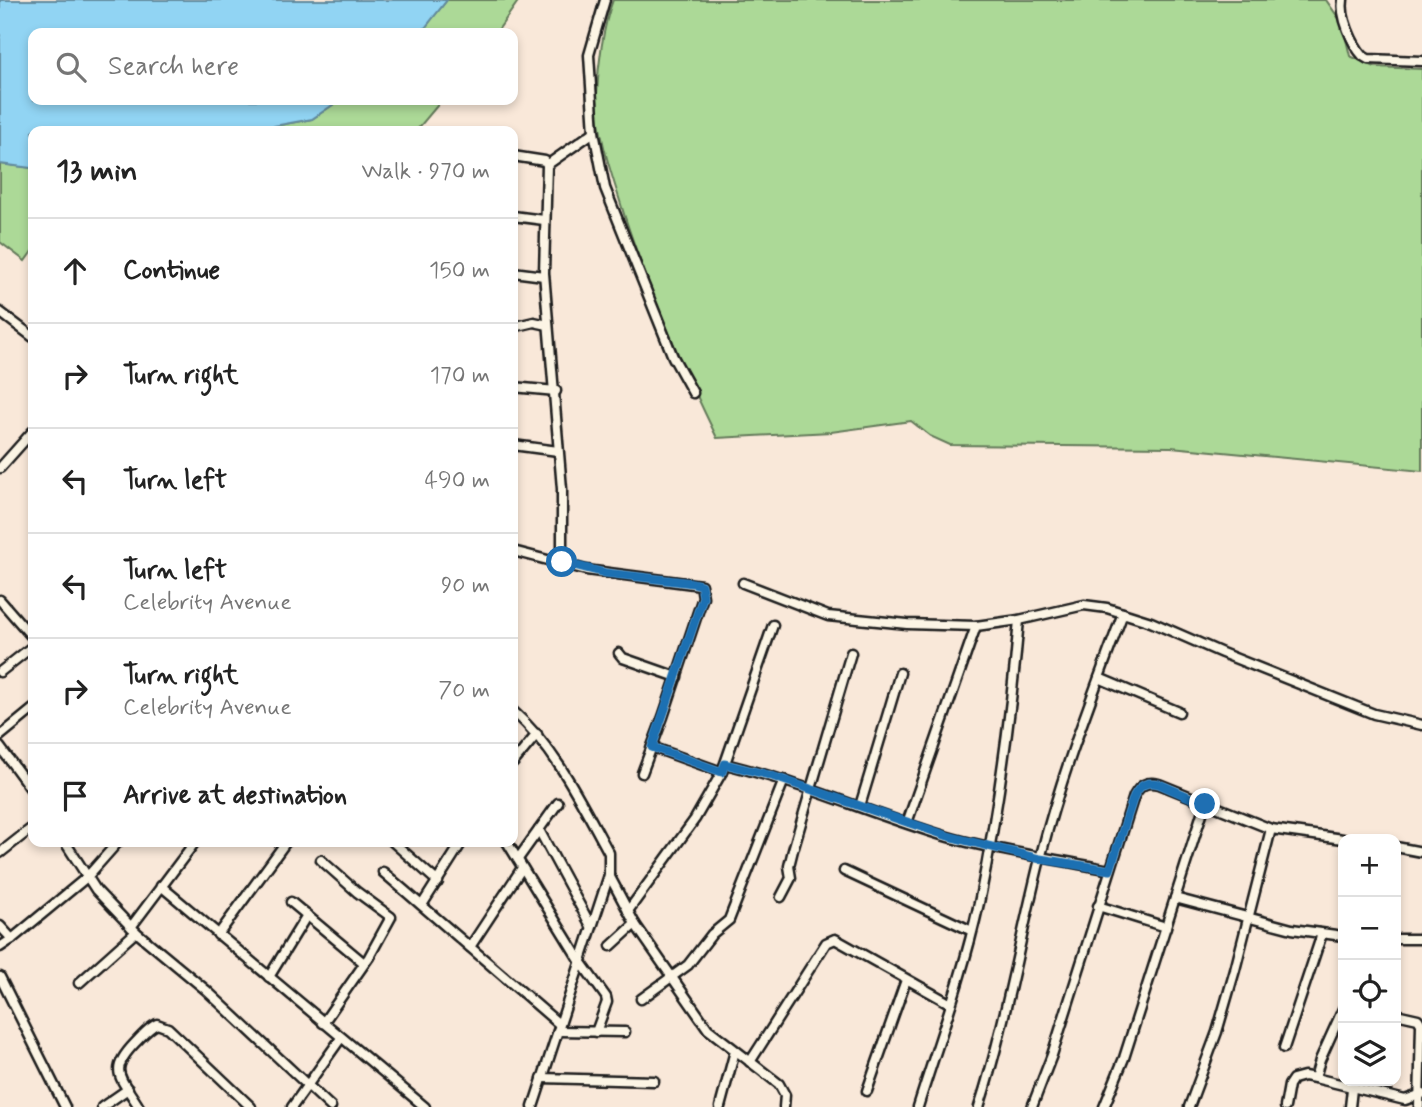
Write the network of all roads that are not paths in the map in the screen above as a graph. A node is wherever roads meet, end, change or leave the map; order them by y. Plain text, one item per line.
1 (605, 0) edge
2 (1343, 0) edge
3 (1422, 61) edge
4 (594, 132) junction
5 (518, 156) edge
6 (547, 165) junction
7 (518, 216) edge
8 (544, 219) junction
9 (518, 273) edge
10 (544, 276) junction
11 (0, 312) edge
12 (548, 325) junction
13 (518, 326) edge
14 (28, 333) edge
15 (518, 387) edge
16 (556, 391) junction
17 (693, 393) dead end
18 (28, 437) edge
19 (518, 446) edge
20 (558, 451) junction
21 (0, 468) edge
22 (518, 552) edge
23 (562, 562) junction
24 (743, 583) dead end
25 (0, 600) edge
26 (1123, 613) junction
27 (1019, 620) junction
28 (773, 625) dead end
29 (976, 626) junction
30 (28, 632) edge
31 (28, 650) edge
32 (619, 653) dead end
33 (851, 653) dead end
34 (0, 671) edge
35 (900, 673) dead end
36 (677, 677) junction
37 (1099, 678) junction
38 (1180, 712) dead end
39 (28, 713) edge
40 (518, 716) edge
41 (1422, 725) edge
42 (537, 734) junction
43 (0, 736) edge
44 (0, 747) edge
45 (652, 747) junction
46 (518, 757) edge
47 (723, 768) junction
48 (642, 774) dead end
49 (784, 780) junction
50 (28, 785) edge
51 (811, 790) junction
52 (558, 803) dead end
53 (1205, 804) junction
54 (860, 806) junction
55 (907, 823) junction
56 (1271, 829) junction
57 (539, 830) junction
58 (28, 831) edge
59 (1338, 838) edge
60 (989, 846) junction
61 (68, 847) edge
62 (114, 847) edge
63 (191, 847) edge
64 (282, 847) edge
65 (399, 847) edge
66 (459, 847) edge
67 (510, 847) edge
68 (1401, 849) edge
69 (1422, 852) edge
70 (0, 853) edge
71 (518, 859) junction
72 (1040, 859) junction
73 (321, 860) dead end
74 (522, 869) junction
75 (1110, 870) junction
76 (383, 872) dead end
77 (844, 872) dead end
78 (609, 875) junction
79 (87, 877) junction
80 (438, 882) junction
81 (161, 886) junction
82 (781, 897) dead end
83 (1175, 898) junction
84 (291, 902) dead end
85 (422, 905) junction
86 (1098, 906) junction
87 (628, 911) junction
88 (307, 915) junction
89 (1247, 918) junction
90 (635, 924) junction
91 (0, 926) edge
92 (591, 926) junction
93 (1166, 927) junction
94 (134, 930) junction
95 (972, 931) junction
96 (1322, 934) junction
97 (218, 935) junction
98 (1338, 936) edge
99 (12, 939) junction
100 (1401, 939) edge
101 (1422, 939) edge
102 (611, 946) dead end
103 (0, 947) edge
104 (470, 947) junction
105 (580, 961) junction
106 (364, 963) junction
107 (0, 977) edge
108 (269, 977) junction
109 (672, 977) junction
110 (906, 980) junction
111 (79, 983) dead end
112 (642, 999) dead end
113 (951, 1004) junction
114 (1401, 1015) edge
115 (1338, 1020) edge
116 (323, 1023) junction
117 (559, 1027) junction
118 (596, 1032) junction
119 (625, 1032) dead end
120 (341, 1038) junction
121 (1284, 1048) dead end
122 (734, 1051) junction
123 (750, 1062) junction
124 (542, 1078) junction
125 (1315, 1078) junction
126 (654, 1082) dead end
127 (307, 1086) junction
128 (128, 1089) junction
129 (1352, 1089) junction
130 (867, 1091) dead end
131 (1420, 1094) edge
132 (65, 1107) edge
133 (102, 1107) edge
134 (138, 1107) edge
135 (251, 1107) edge
136 (292, 1107) edge
137 (331, 1107) edge
138 (425, 1107) edge
139 (533, 1107) edge
140 (720, 1107) edge
141 (784, 1107) edge
142 (918, 1107) edge
143 (979, 1107) edge
144 (1032, 1107) edge
145 (1104, 1107) edge
146 (1189, 1107) edge
147 (1284, 1107) edge
148 (1350, 1107) edge
149 (1419, 1107) edge

1 - 4 street
2 - 3 street
4 - 6 street
4 - 17 street
5 - 6 street
6 - 8 street
7 - 8 street
8 - 10 street
9 - 10 street
10 - 12 street
11 - 14 street
12 - 13 street
12 - 16 street
15 - 16 street
16 - 20 street
18 - 21 street
19 - 20 street
20 - 23 street
22 - 23 street
23 - 36 street
24 - 29 street
25 - 30 street
26 - 27 street
26 - 37 street
26 - 41 street
27 - 29 street
27 - 60 street
28 - 47 street
29 - 55 street
31 - 34 street
32 - 36 street
33 - 51 street
35 - 54 street
36 - 45 street
37 - 38 street
37 - 72 street
39 - 43 street
40 - 42 street
42 - 46 street
42 - 78 street
44 - 50 street
45 - 47 street
45 - 48 street
47 - 49 street
47 - 87 street
49 - 51 street
49 - 109 street
51 - 54 street
51 - 82 street
52 - 57 street
53 - 56 street
53 - 75 street
53 - 83 street
54 - 55 street
55 - 60 street
56 - 59 street
56 - 89 street
57 - 71 street
57 - 92 street
58 - 70 street
60 - 72 street
60 - 95 street
61 - 79 street
62 - 79 street
63 - 81 street
64 - 97 street
65 - 80 street
66 - 80 street
67 - 71 street
68 - 69 street
71 - 74 street
72 - 75 street
72 - 143 street
73 - 106 street
74 - 104 street
74 - 105 street
75 - 86 street
76 - 85 street
77 - 95 street
78 - 87 street
78 - 92 street
79 - 94 street
79 - 99 street
80 - 85 street
81 - 94 street
81 - 97 street
83 - 89 street
83 - 93 street
84 - 88 street
85 - 104 street
86 - 93 street
86 - 144 street
87 - 90 street
88 - 106 street
88 - 108 street
89 - 96 street
89 - 146 street
90 - 102 street
90 - 109 street
91 - 99 street
92 - 105 street
93 - 145 street
94 - 111 street
94 - 127 street
95 - 113 street
96 - 98 street
96 - 121 street
97 - 108 street
99 - 103 street
100 - 101 street
104 - 117 street
105 - 117 street
105 - 118 street
106 - 116 street
107 - 132 street
108 - 116 street
109 - 112 street
109 - 122 street
110 - 113 street
110 - 123 street
110 - 130 street
113 - 142 street
114 - 131 street
115 - 125 street
116 - 120 street
117 - 118 street
117 - 124 street
118 - 119 street
120 - 127 street
120 - 138 street
122 - 123 street
122 - 140 street
123 - 141 street
124 - 126 street
124 - 139 street
125 - 129 street
125 - 147 street
127 - 136 street
127 - 137 street
128 - 133 street
128 - 134 street
128 - 135 street
129 - 131 street
129 - 148 street
131 - 149 street

